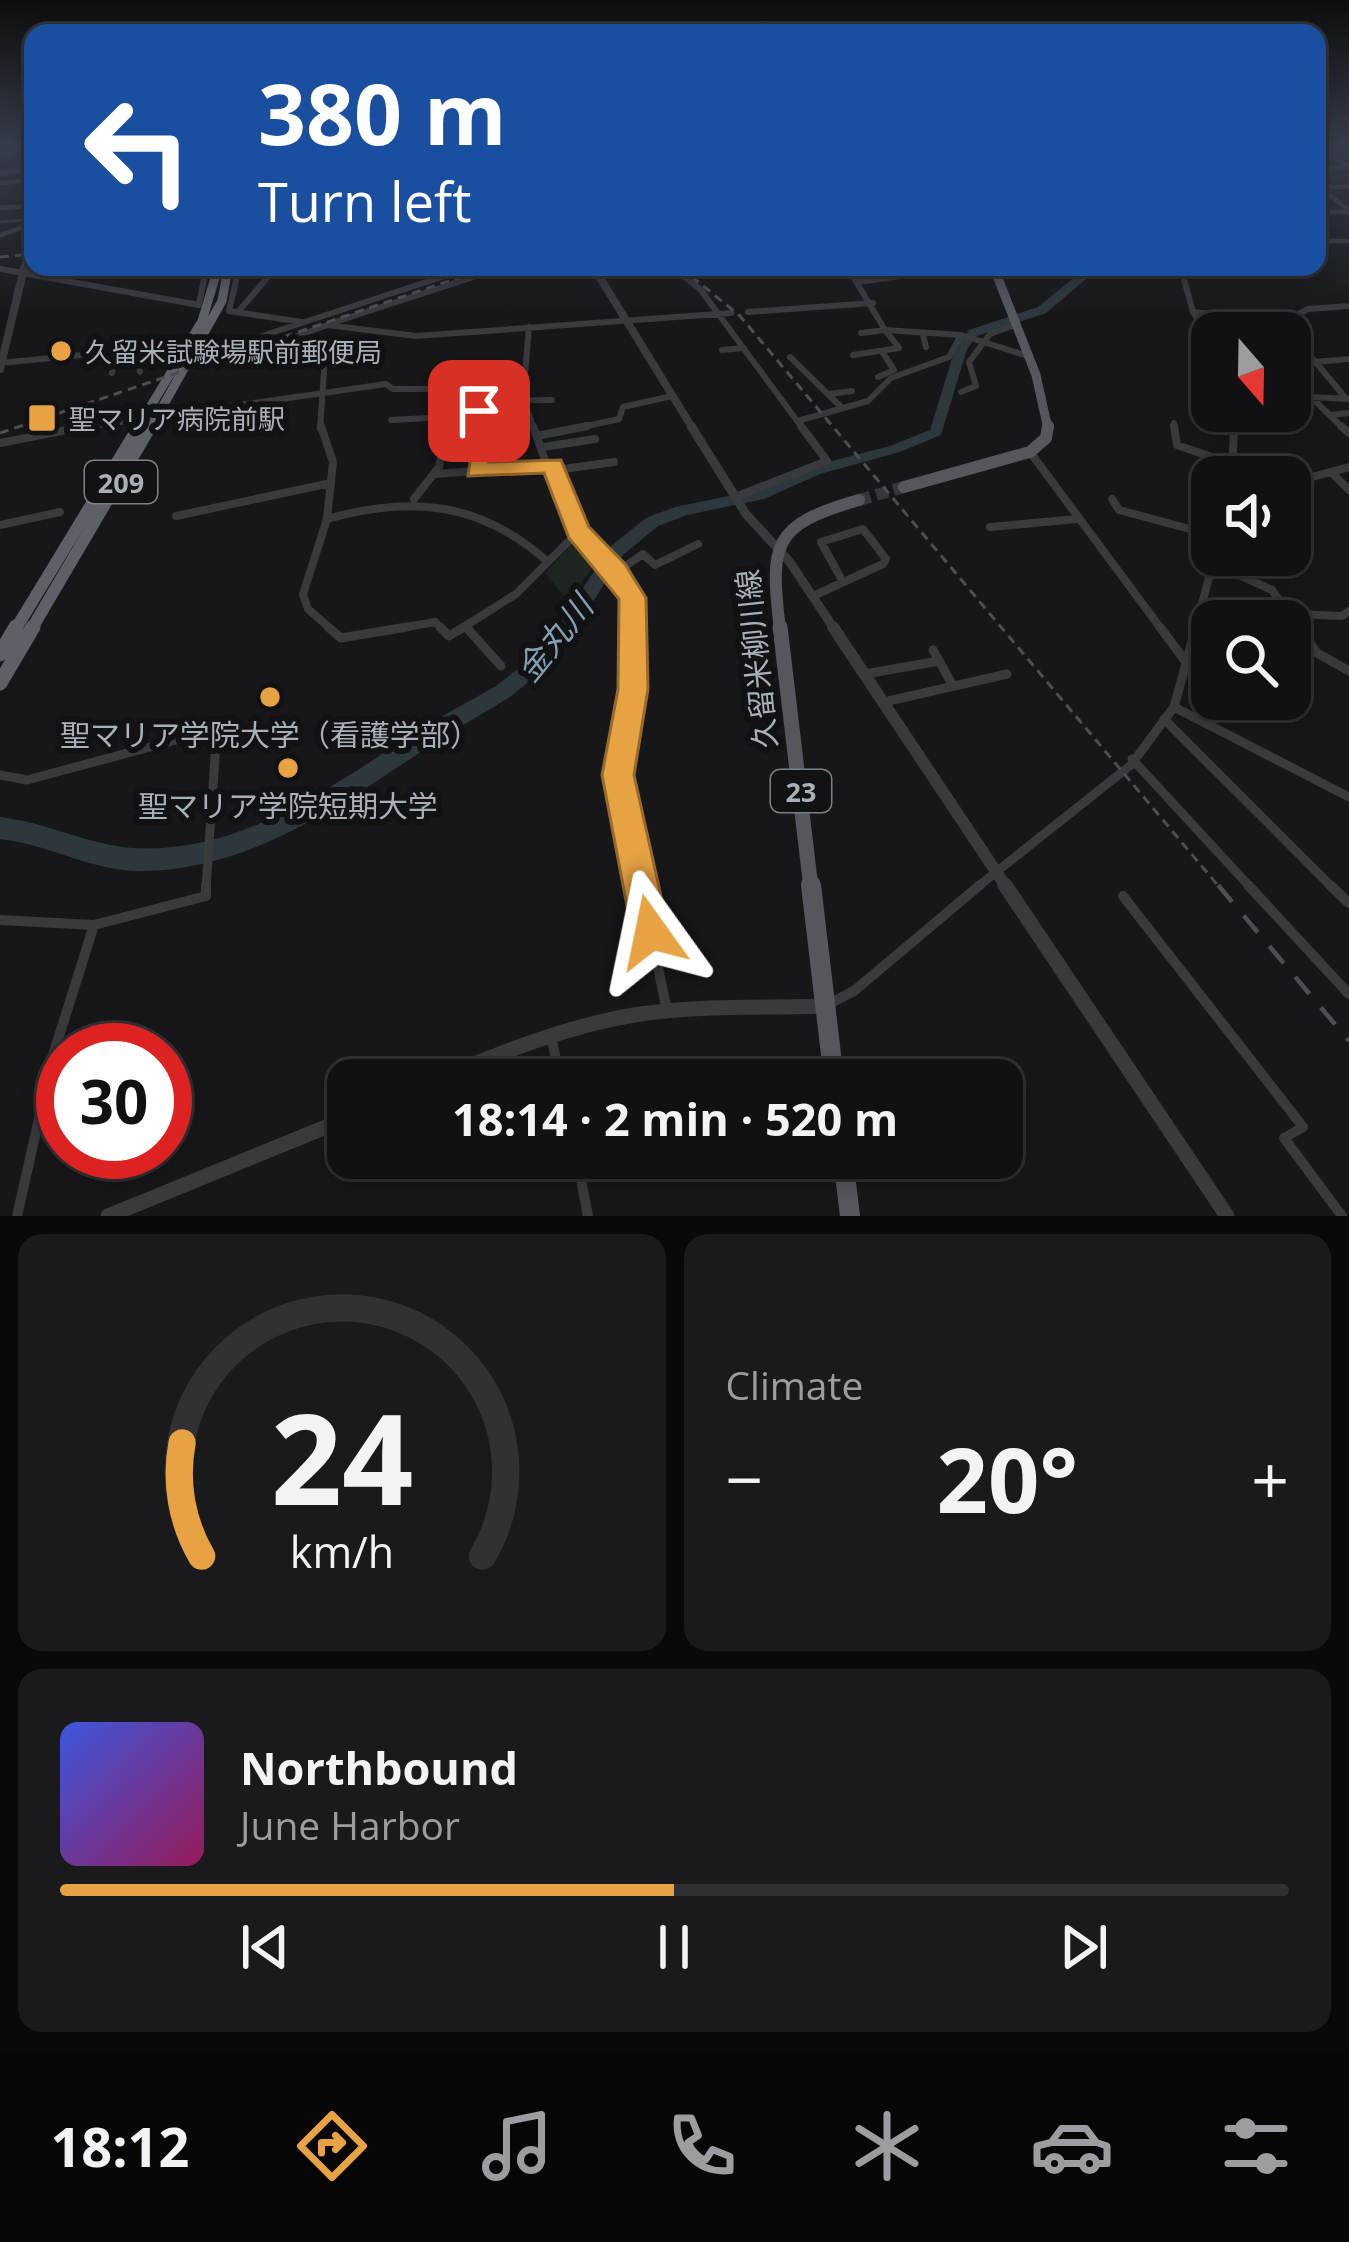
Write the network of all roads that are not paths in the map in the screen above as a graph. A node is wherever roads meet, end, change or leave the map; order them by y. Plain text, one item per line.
1 (24, 275) edge
2 (51, 276) edge
3 (204, 276) edge
4 (225, 276) edge
5 (226, 276) edge
6 (269, 276) edge
7 (437, 276) edge
8 (477, 276) edge
9 (598, 276) edge
10 (683, 276) edge
11 (854, 276) edge
12 (901, 276) edge
13 (996, 276) edge
14 (1183, 276) edge
15 (859, 282) junction
16 (1304, 300) dead end
17 (873, 304) junction
18 (1349, 305) edge
19 (1308, 310) junction
20 (748, 312) dead end
21 (1193, 312) edge
22 (1304, 312) edge
23 (237, 313) junction
24 (717, 313) junction
25 (730, 313) dead end
26 (625, 320) junction
27 (304, 322) junction
28 (1014, 323) junction
29 (327, 325) junction
30 (529, 327) junction
31 (314, 329) junction
32 (885, 330) junction
33 (861, 333) dead end
34 (303, 334) junction
35 (923, 335) junction
36 (961, 335) junction
37 (981, 341) junction
38 (194, 344) junction
39 (926, 347) dead end
40 (745, 348) junction
41 (136, 350) junction
42 (722, 350) dead end
43 (1026, 351) junction
44 (117, 352) junction
45 (882, 352) junction
46 (853, 355) dead end
47 (790, 357) dead end
48 (1311, 357) edge
49 (1349, 359) edge
50 (1315, 362) junction
51 (1, 365) edge
52 (205, 367) dead end
53 (140, 372) dead end
54 (112, 373) dead end
55 (878, 377) dead end
56 (1349, 385) edge
57 (1336, 386) junction
58 (321, 389) junction
59 (852, 391) dead end
60 (961, 392) dead end
61 (829, 394) junction
62 (672, 396) junction
63 (1311, 396) edge
64 (1311, 397) edge
65 (1347, 397) edge
66 (523, 398) junction
67 (552, 400) dead end
68 (449, 401) junction
69 (842, 408) junction
70 (153, 413) junction
71 (1349, 413) edge
72 (447, 415) junction
73 (1330, 415) junction
74 (391, 420) dead end
75 (802, 420) junction
76 (1174, 423) dead end
77 (1349, 433) edge
78 (537, 436) junction
79 (596, 439) dead end
80 (0, 443) edge
81 (543, 447) junction
82 (1030, 452) junction
83 (1205, 456) edge
84 (614, 462) dead end
85 (1349, 467) edge
86 (554, 468) junction
87 (476, 471) junction
88 (1331, 472) junction
89 (436, 474) junction
90 (1311, 477) edge
91 (331, 483) junction
92 (904, 487) tunnel mouth
93 (1349, 490) edge
94 (735, 497) junction
95 (1112, 499) dead end
96 (414, 500) junction
97 (859, 500) tunnel mouth
98 (61, 512) dead end
99 (176, 516) dead end
100 (1079, 518) junction
101 (327, 519) junction
102 (0, 524) edge
103 (990, 527) dead end
104 (1191, 529) edge
105 (578, 532) junction
106 (698, 544) dead end
107 (776, 544) junction
108 (548, 562) junction
109 (616, 572) junction
110 (799, 574) junction
111 (1209, 576) edge
112 (1246, 576) edge
113 (772, 577) junction
114 (843, 582) junction
115 (813, 596) junction
116 (1280, 600) edge
117 (1349, 611) edge
118 (1311, 615) edge
119 (465, 626) junction
120 (1311, 644) edge
121 (933, 650) dead end
122 (0, 654) edge
123 (939, 661) junction
124 (1186, 662) junction
125 (501, 666) dead end
126 (1349, 671) edge
127 (865, 674) junction
128 (1007, 674) dead end
129 (0, 683) edge
130 (953, 686) junction
131 (884, 702) junction
132 (1174, 707) junction
133 (1164, 719) junction
134 (1132, 759) junction
135 (0, 775) edge
136 (1349, 797) edge
137 (999, 872) junction
138 (1123, 896) dead end
139 (1349, 903) edge
140 (0, 920) edge
141 (94, 926) junction
142 (1349, 994) edge
143 (826, 1006) junction
144 (667, 1011) junction
145 (551, 1036) junction
146 (491, 1059) edge
147 (556, 1059) edge
148 (832, 1059) edge
149 (327, 1127) edge
150 (581, 1179) edge
151 (846, 1179) edge
152 (17, 1216) edge
153 (108, 1216) edge
154 (588, 1216) edge
155 (850, 1216) edge
156 (1227, 1216) edge
157 (1342, 1216) edge

1 - 51 street
2 - 3 street
4 - 38 highway, 209
5 - 23 street
6 - 23 street
7 - 27 street
8 - 29 street
9 - 26 street
10 - 24 street
11 - 15 street
12 - 15 street
13 - 28 main road
14 - 21 street
15 - 17 street
16 - 19 street
17 - 20 street
17 - 32 street
18 - 19 street
19 - 22 street
23 - 27 street
24 - 25 street
24 - 26 street
24 - 40 street
26 - 30 street
26 - 62 street
27 - 31 street
27 - 38 street
28 - 37 street
28 - 43 main road
29 - 30 street
29 - 31 street
30 - 66 street
31 - 34 street
32 - 33 street
32 - 35 street
32 - 45 street
34 - 52 street
34 - 58 street
35 - 36 street
35 - 39 street
36 - 37 street
36 - 69 street
37 - 43 street
37 - 60 street
38 - 41 street
38 - 70 highway, 209
40 - 42 street
40 - 75 street
41 - 44 street
41 - 53 street
43 - 82 main road
44 - 51 street
44 - 54 street
45 - 46 street
45 - 55 street
47 - 61 street
48 - 50 street
49 - 50 street
50 - 57 street
56 - 57 street
57 - 65 street
58 - 68 street
58 - 70 street
58 - 91 street
59 - 61 street
61 - 69 street
62 - 78 street
62 - 94 street
63 - 65 street
64 - 73 street
66 - 67 street
66 - 68 street
66 - 78 street
68 - 72 street
69 - 75 street
70 - 80 street
70 - 122 highway, 209
70 - 129 highway, 209
71 - 73 street
72 - 74 street
72 - 87 street
72 - 89 street
73 - 77 street
75 - 94 street
76 - 83 street
78 - 81 street
79 - 81 street
81 - 86 street
82 - 92 main road
82 - 100 street
84 - 86 street
85 - 88 street
86 - 87 street
86 - 105 street
87 - 89 street
88 - 90 street
88 - 93 street
89 - 96 street
91 - 99 street
91 - 101 street
94 - 107 street
95 - 104 street
96 - 101 street
96 - 108 street
97 - 107 main road, 久留米柳川線
98 - 102 street
100 - 103 street
100 - 124 street
101 - 119 street
105 - 108 street
105 - 109 street
106 - 109 street
107 - 110 street
107 - 113 main road, 久留米柳川線 / 23
108 - 119 street
109 - 144 street
110 - 113 street
110 - 115 street
111 - 124 street
112 - 116 street
113 - 143 main road, 久留米柳川線 / 23
114 - 114 street
114 - 115 street
115 - 127 street
117 - 118 street
119 - 125 street
120 - 126 street
121 - 123 street
123 - 127 street
123 - 130 street
124 - 132 street
127 - 131 street
128 - 130 street
130 - 131 street
131 - 137 street
132 - 133 street
132 - 136 street
133 - 134 street
133 - 139 street
134 - 137 street
134 - 142 street
135 - 141 street
137 - 143 street
137 - 156 street
138 - 157 street
140 - 141 street
141 - 152 street
143 - 144 street
143 - 148 main road, 久留米柳川線 / 23
144 - 145 street
145 - 146 street
145 - 147 street
149 - 153 street
150 - 154 street
151 - 155 main road

